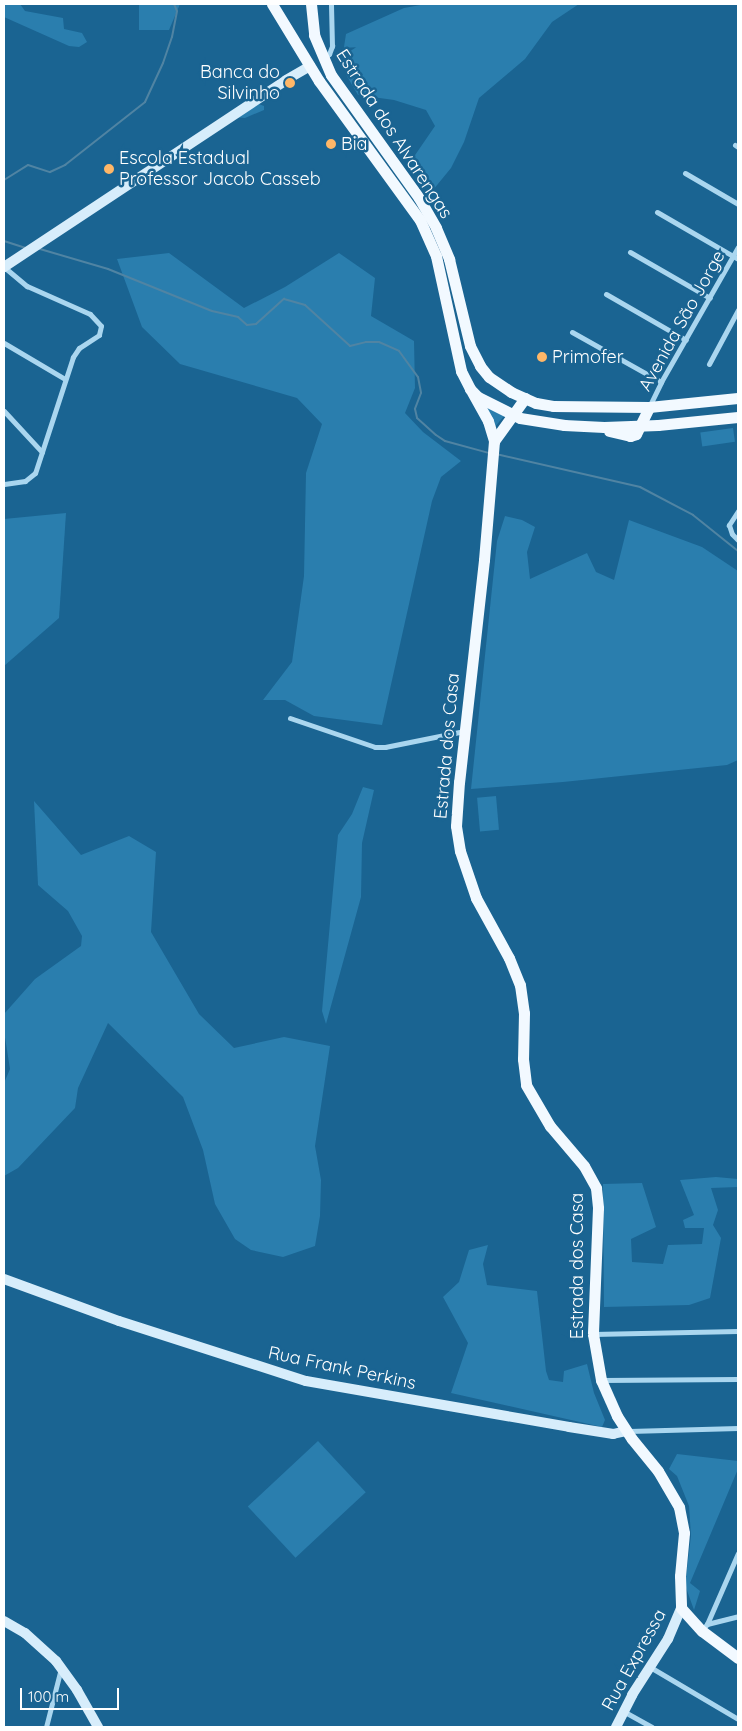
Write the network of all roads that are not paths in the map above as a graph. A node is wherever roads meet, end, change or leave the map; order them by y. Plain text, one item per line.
1 (272, 4) edge
2 (310, 4) edge
3 (331, 4) edge
4 (323, 59) junction
5 (310, 66) junction
6 (686, 173) dead end
7 (738, 204) edge
8 (657, 212) dead end
9 (738, 247) edge
10 (630, 252) dead end
11 (736, 257) edge
12 (4, 267) edge
13 (606, 294) dead end
14 (710, 298) junction
15 (738, 310) edge
16 (572, 332) dead end
17 (686, 340) junction
18 (4, 343) edge
19 (709, 364) dead end
20 (65, 379) junction
21 (661, 382) junction
22 (472, 392) junction
23 (525, 398) junction
24 (738, 398) edge
25 (649, 407) junction
26 (4, 411) edge
27 (512, 415) junction
28 (738, 417) edge
29 (526, 420) junction
30 (642, 425) junction
31 (501, 430) junction
32 (494, 444) junction
33 (42, 452) junction
34 (4, 484) edge
35 (738, 511) edge
36 (738, 540) edge
37 (290, 718) dead end
38 (464, 731) junction
39 (4, 1279) edge
40 (738, 1331) edge
41 (593, 1334) junction
42 (738, 1379) edge
43 (601, 1380) junction
44 (738, 1428) edge
45 (626, 1431) junction
46 (738, 1553) edge
47 (681, 1608) junction
48 (738, 1616) edge
49 (4, 1622) edge
50 (704, 1628) junction
51 (738, 1658) edge
52 (649, 1667) junction
53 (61, 1668) junction
54 (623, 1711) junction
55 (738, 1719) edge
56 (46, 1727) edge
57 (98, 1727) edge
58 (616, 1727) edge
59 (652, 1727) edge

1 - 5 main road, Estrada dos Alvarengas
2 - 4 main road, Estrada dos Alvarengas
3 - 4 street
4 - 23 main road, Estrada dos Alvarengas
5 - 12 street
5 - 22 main road, Estrada dos Alvarengas
6 - 7 street
8 - 11 street
9 - 11 street, Avenida São Jorge
10 - 14 street
11 - 14 street, Avenida São Jorge
12 - 20 street
13 - 17 street
14 - 17 street, Avenida São Jorge
15 - 19 street
16 - 21 street
17 - 21 street, Avenida São Jorge
18 - 20 street
20 - 33 street
21 - 25 street, Avenida São Jorge
22 - 27 main road
22 - 32 main road, Estrada dos Alvarengas
23 - 25 main road, Estrada dos Alvarengas
23 - 27 main road
24 - 25 main road, Estrada dos Alvarengas
25 - 30 main road
26 - 33 street
27 - 29 main road
27 - 31 main road
28 - 30 main road
29 - 30 main road
29 - 31 main road
31 - 32 main road
32 - 38 main road, Estrada dos Casa
33 - 34 street
35 - 36 street
37 - 38 street
38 - 41 main road, Estrada dos Casa
39 - 45 street, Rua Frank Perkins
40 - 41 street
41 - 43 main road, Estrada dos Casa
42 - 43 street
43 - 45 main road, Estrada dos Casa
44 - 45 street
45 - 47 main road, Estrada dos Casa
46 - 50 street
47 - 50 main road
47 - 52 street, Rua Expressa
48 - 50 street
49 - 53 street
50 - 51 main road
52 - 54 street, Rua Expressa
52 - 55 street
53 - 56 street
53 - 57 street
54 - 58 street, Rua Expressa
54 - 59 street

